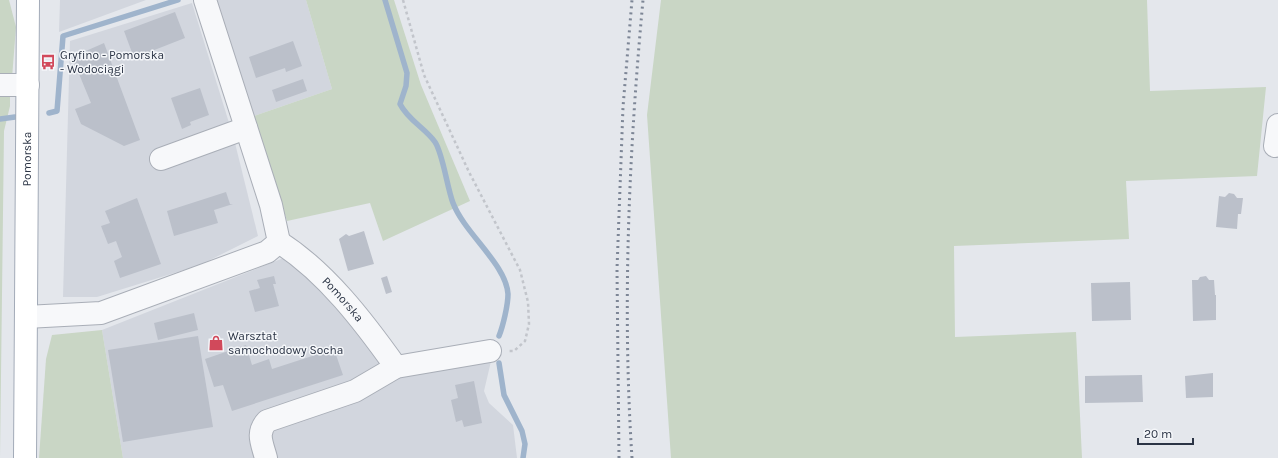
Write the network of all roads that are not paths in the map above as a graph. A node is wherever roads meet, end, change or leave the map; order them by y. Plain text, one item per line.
1 (28, 0) edge
2 (205, 0) edge
3 (0, 85) edge
4 (28, 85) junction
5 (1278, 125) edge
6 (246, 128) junction
7 (1275, 146) dead end
8 (161, 159) dead end
9 (279, 242) junction
10 (26, 317) junction
11 (490, 351) road end
12 (396, 367) junction
13 (25, 458) edge
14 (266, 458) edge

1 - 4 main road, Pomorska
2 - 6 street
3 - 4 street
4 - 10 main road, Pomorska
5 - 7 street
6 - 8 street
6 - 9 street
9 - 10 street
9 - 12 street, Pomorska
10 - 13 main road, Pomorska
11 - 12 street
12 - 14 street

